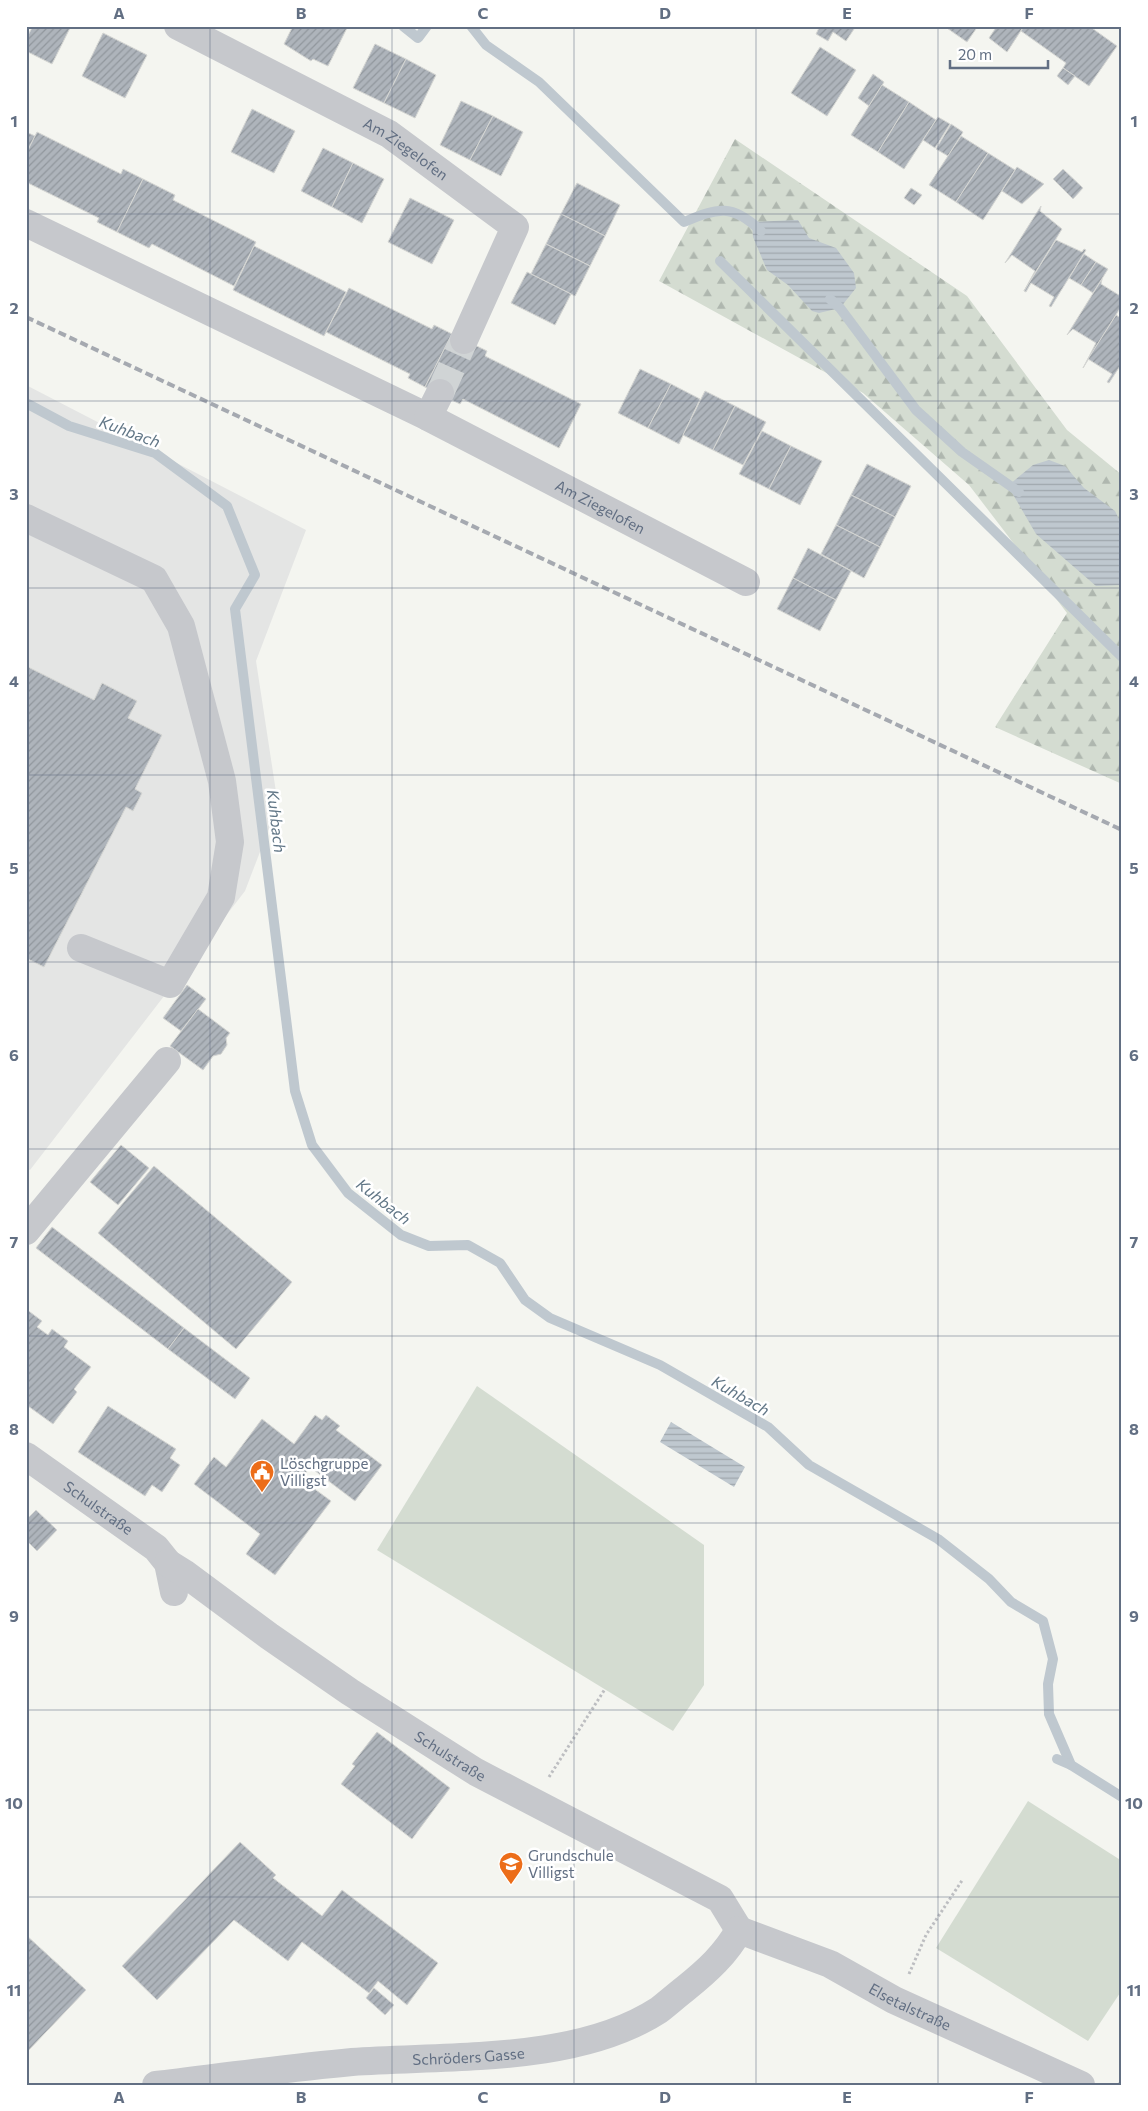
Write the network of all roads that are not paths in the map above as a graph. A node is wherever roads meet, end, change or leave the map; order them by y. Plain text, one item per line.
1 (178, 26) edge
2 (26, 223) edge
3 (464, 340) tunnel mouth
4 (26, 518) edge
5 (746, 582) dead end
6 (81, 948) dead end
7 (166, 1061) dead end
8 (26, 1231) edge
9 (26, 1456) edge
10 (168, 1563) junction
11 (174, 1592) dead end
12 (739, 1930) junction
13 (156, 2085) edge
14 (1081, 2085) edge

1 - 3 street, Am Ziegelofen
2 - 5 street, Am Ziegelofen
4 - 6 street
7 - 8 street
9 - 10 street, Schulstraße
10 - 11 street
10 - 12 street, Schulstraße
12 - 13 street, Schröders Gasse
12 - 14 street, Elsetalstraße

